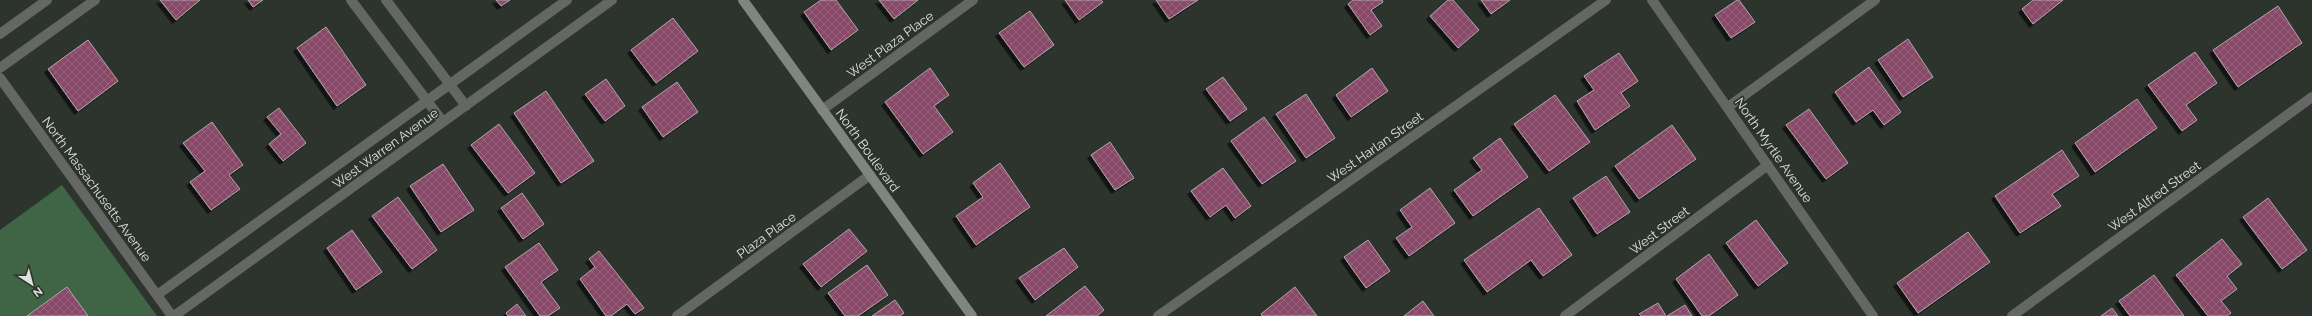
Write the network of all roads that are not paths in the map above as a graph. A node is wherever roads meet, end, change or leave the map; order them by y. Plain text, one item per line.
1 (47, 0) edge
2 (95, 0) edge
3 (351, 0) edge
4 (386, 0) edge
5 (567, 0) edge
6 (612, 0) edge
7 (743, 0) edge
8 (974, 0) edge
9 (1606, 0) edge
10 (1652, 0) edge
11 (1875, 0) edge
12 (0, 34) edge
13 (0, 68) edge
14 (0, 78) edge
15 (450, 85) junction
16 (2312, 97) edge
17 (427, 101) junction
18 (466, 106) junction
19 (1728, 107) junction
20 (822, 110) junction
21 (443, 122) junction
22 (1768, 165) junction
23 (870, 175) junction
24 (157, 295) junction
25 (173, 316) edge
26 (678, 316) edge
27 (972, 316) edge
28 (1158, 316) edge
29 (1565, 316) edge
30 (1873, 316) edge
31 (2012, 316) edge

1 - 12 street
2 - 13 street
3 - 17 street
4 - 15 street
5 - 15 street, West Warren Avenue
6 - 18 street, West Warren Avenue
7 - 20 street, North Boulevard
8 - 20 street, West Plaza Place
9 - 28 street, West Harlan Street
10 - 19 street, North Myrtle Avenue
11 - 19 street
14 - 24 street, North Massachusetts Avenue
15 - 17 street, West Warren Avenue
15 - 18 street
16 - 31 street, West Alfred Street
17 - 21 street
17 - 24 street, West Warren Avenue
18 - 21 street, West Warren Avenue
19 - 22 street, North Myrtle Avenue
20 - 23 street, North Boulevard
21 - 25 street, West Warren Avenue
22 - 29 street, West Street
22 - 30 street, North Myrtle Avenue
23 - 26 street, Plaza Place
23 - 27 street, North Boulevard
24 - 25 street, North Massachusetts Avenue

